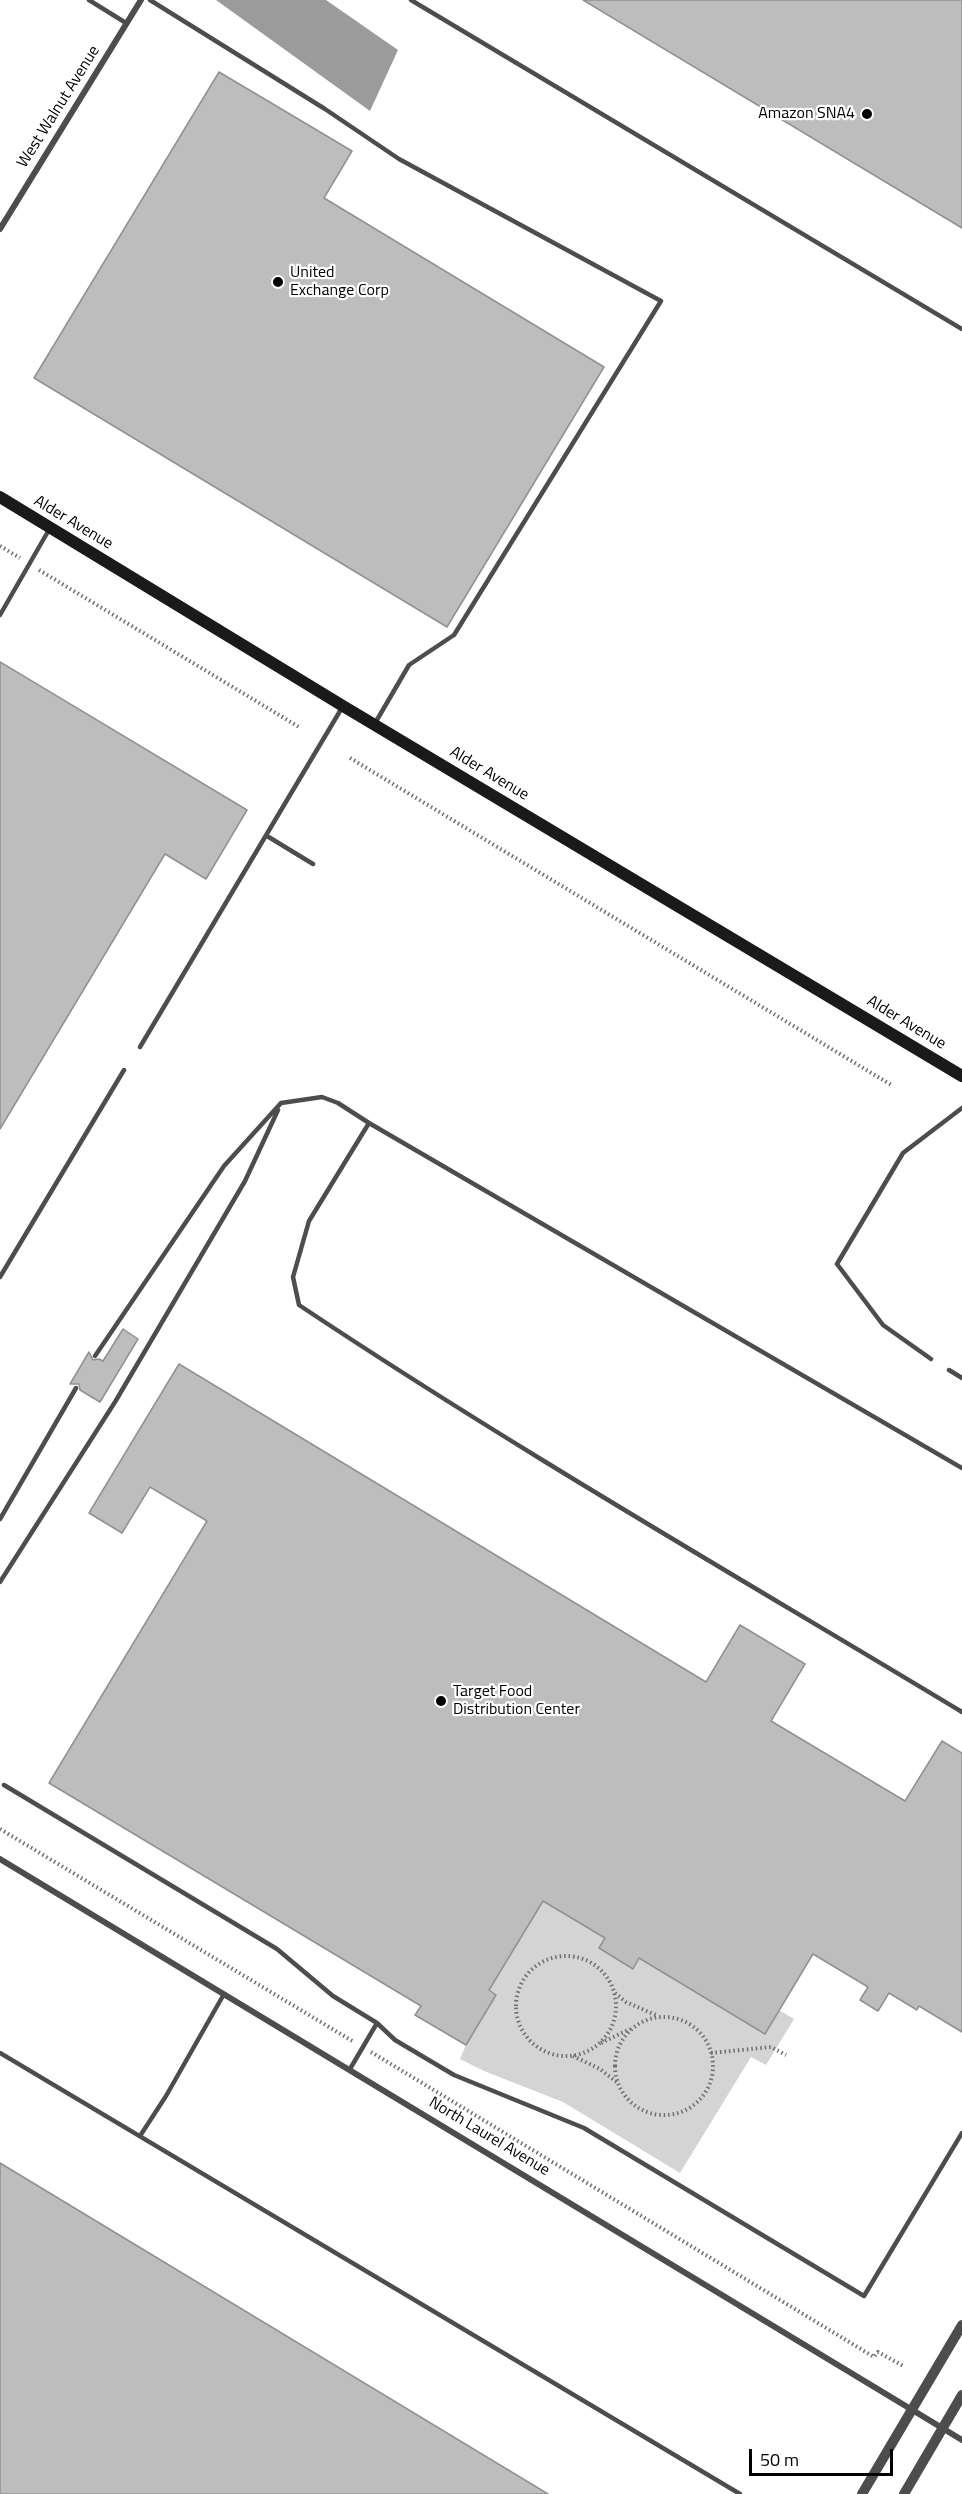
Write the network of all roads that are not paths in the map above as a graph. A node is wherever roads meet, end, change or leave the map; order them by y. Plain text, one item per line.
1 (89, 0) edge
2 (141, 0) edge
3 (150, 0) edge
4 (411, 0) edge
5 (126, 23) junction
6 (1, 224) edge
7 (962, 329) edge
8 (0, 497) edge
9 (50, 528) junction
10 (0, 615) edge
11 (343, 706) junction
12 (374, 725) junction
13 (267, 836) junction
14 (313, 864) dead end
15 (140, 1047) dead end
16 (124, 1070) dead end
17 (962, 1076) edge
18 (281, 1103) junction
19 (962, 1108) edge
20 (369, 1123) junction
21 (0, 1277) edge
22 (95, 1356) dead end
23 (931, 1359) dead end
24 (949, 1370) dead end
25 (962, 1378) edge
26 (76, 1388) dead end
27 (962, 1468) edge
28 (0, 1518) edge
29 (1, 1579) edge
30 (962, 1712) edge
31 (4, 1785) dead end
32 (0, 1859) edge
33 (224, 1994) junction
34 (377, 2023) junction
35 (0, 2053) edge
36 (350, 2069) junction
37 (962, 2133) edge
38 (140, 2136) junction
39 (962, 2325) edge
40 (962, 2395) edge
41 (912, 2411) junction
42 (942, 2428) junction
43 (962, 2440) edge
44 (740, 2494) edge
45 (862, 2494) edge
46 (904, 2494) edge

1 - 5 lane
2 - 5 street, West Walnut Avenue
3 - 12 lane
4 - 7 lane
5 - 6 street, West Walnut Avenue
8 - 9 main road, Alder Avenue
9 - 10 lane
9 - 11 main road, Alder Avenue
11 - 12 main road, Alder Avenue
11 - 13 lane
12 - 17 main road, Alder Avenue
13 - 14 lane
13 - 15 lane
16 - 21 lane
18 - 20 lane
18 - 22 lane
18 - 29 lane
19 - 23 lane
20 - 27 lane
20 - 30 lane
24 - 25 lane
26 - 28 lane
31 - 34 lane
32 - 33 street, North Laurel Avenue
33 - 36 street, North Laurel Avenue
33 - 38 lane
34 - 36 lane
34 - 37 lane
35 - 38 lane
36 - 41 street, North Laurel Avenue
38 - 44 lane
39 - 41 street
40 - 42 street
41 - 42 street, North Laurel Avenue
41 - 45 street
42 - 43 street, North Laurel Avenue
42 - 46 street

